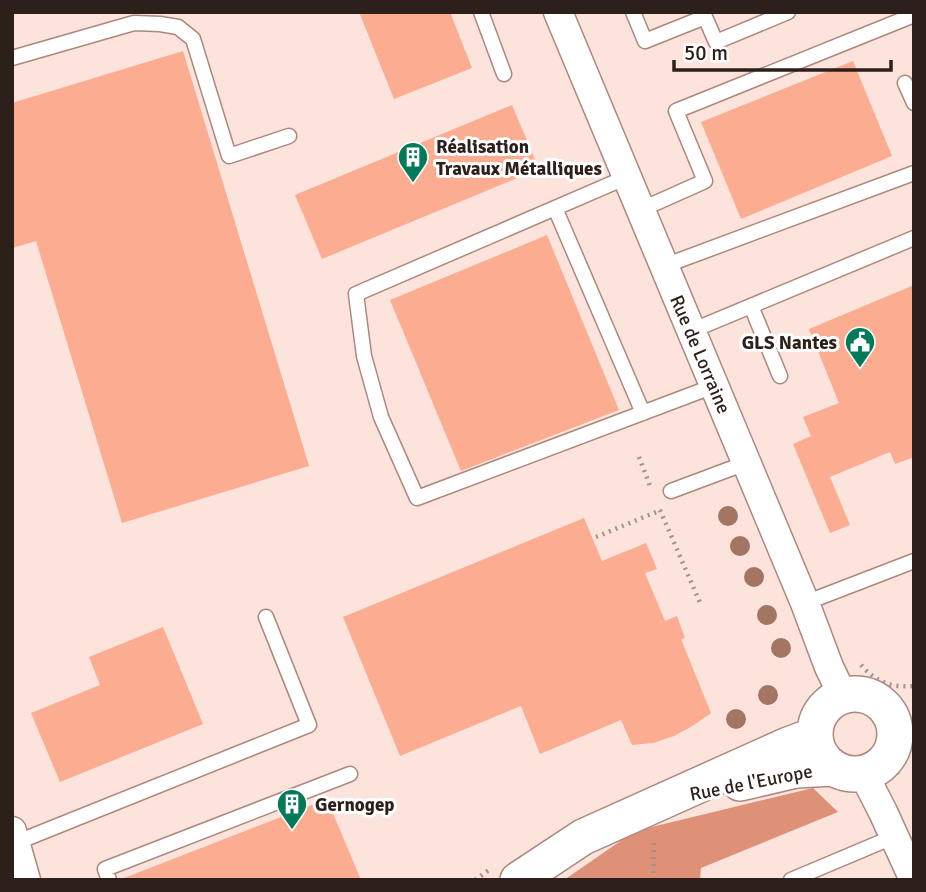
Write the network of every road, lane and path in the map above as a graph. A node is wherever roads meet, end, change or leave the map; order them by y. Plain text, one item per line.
1 (481, 12) edge
2 (558, 12) edge
3 (633, 12) edge
4 (788, 12) edge
5 (704, 15) edge
6 (914, 15) edge
7 (12, 58) edge
8 (504, 74) dead end
9 (905, 83) dead end
10 (914, 103) edge
11 (289, 136) dead end
12 (914, 173) edge
13 (627, 177) junction
14 (555, 208) junction
15 (640, 210) junction
16 (914, 238) edge
17 (664, 266) junction
18 (751, 306) junction
19 (691, 331) junction
20 (780, 376) dead end
21 (714, 386) junction
22 (643, 413) junction
23 (639, 457) dead end
24 (746, 463) junction
25 (671, 491) dead end
26 (661, 510) junction
27 (596, 537) dead end
28 (914, 561) edge
29 (805, 603) junction
30 (701, 605) dead end
31 (266, 617) dead end
32 (843, 696) junction
33 (904, 721) edge
34 (815, 735) junction
35 (848, 771) junction
36 (350, 774) dead end
37 (668, 798) junction
38 (654, 831) dead end
39 (14, 837) edge
40 (893, 837) junction
41 (26, 880) edge
42 (109, 880) edge
43 (518, 880) edge
44 (653, 880) edge
45 (791, 880) edge
46 (914, 880) edge

1 - 8 lane
2 - 13 street, Rue de Lorraine
3 - 5 lane
4 - 5 lane
6 - 15 lane
7 - 11 lane
9 - 10 lane
12 - 17 lane
13 - 14 lane
13 - 15 street, Rue de Lorraine
14 - 22 lane
14 - 22 lane
15 - 17 street, Rue de Lorraine
16 - 18 lane
17 - 19 street, Rue de Lorraine
18 - 19 lane
18 - 20 lane
19 - 21 street, Rue de Lorraine
21 - 22 lane
21 - 24 street, Rue de Lorraine
23 - 26 path
24 - 25 lane
24 - 29 street, Rue de Lorraine
26 - 27 path
26 - 30 path
28 - 29 lane
29 - 32 street, Rue de Lorraine
31 - 39 lane
32 - 33 street
32 - 34 street
33 - 35 street
34 - 35 street
34 - 37 street, Rue de l'Europe
35 - 37 street, Rue de l'Europe
35 - 40 street
36 - 42 lane
37 - 43 street, Rue de l'Europe
38 - 44 path
39 - 41 street
40 - 45 lane
40 - 46 street

